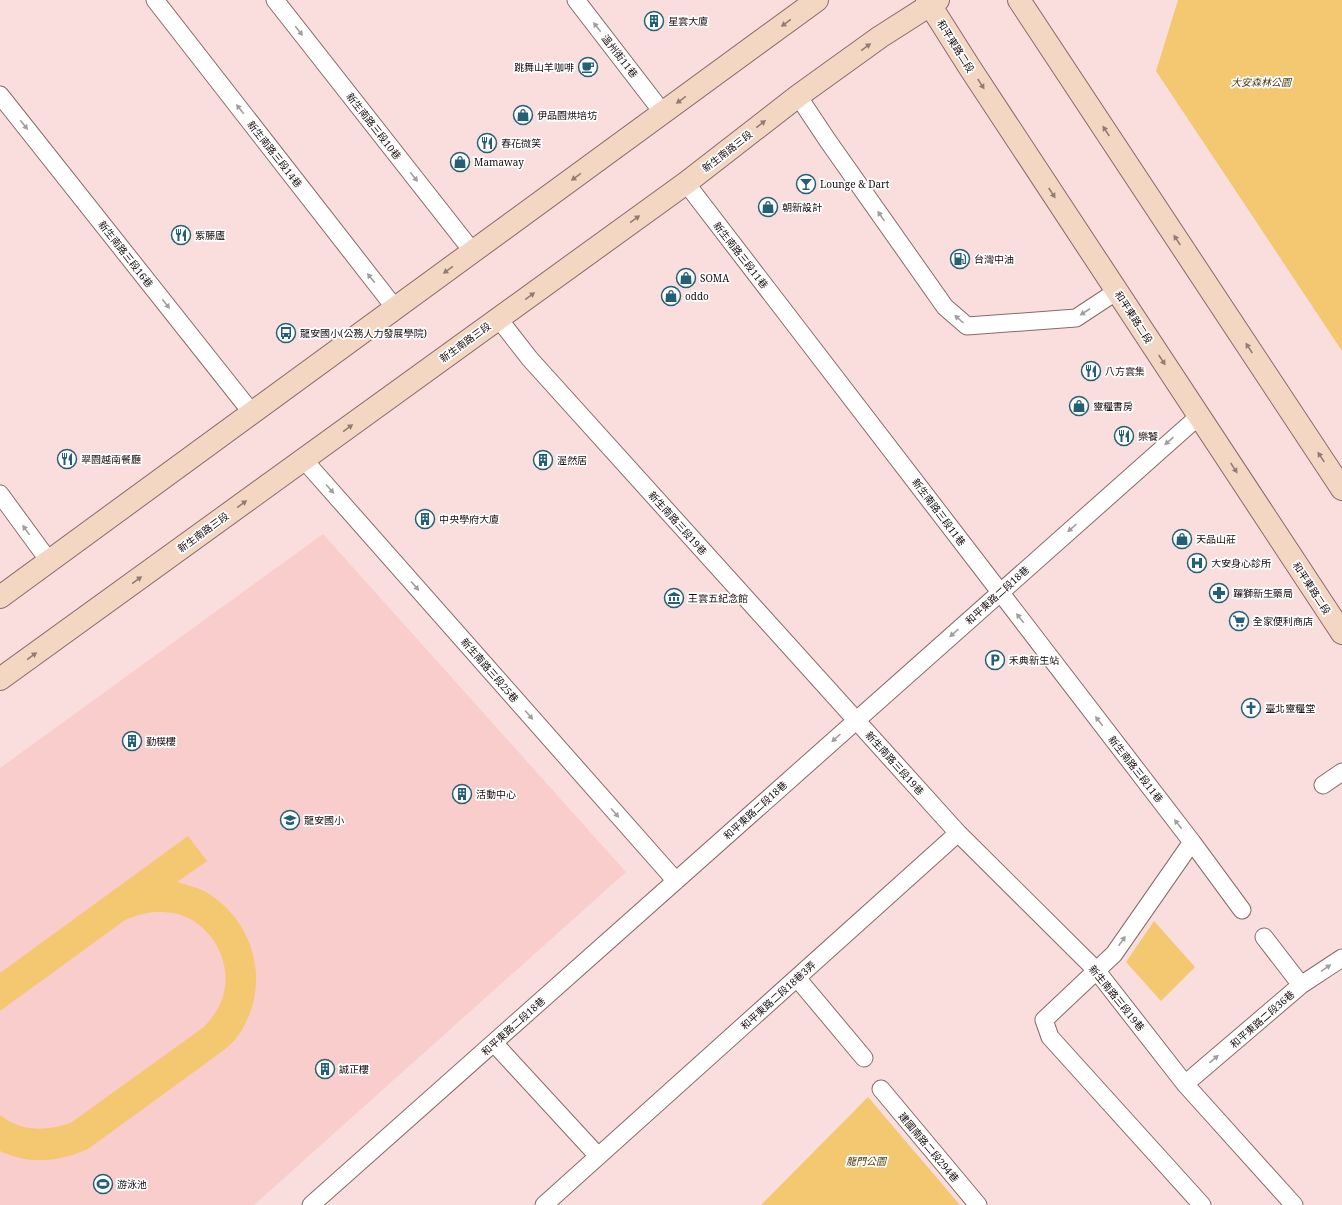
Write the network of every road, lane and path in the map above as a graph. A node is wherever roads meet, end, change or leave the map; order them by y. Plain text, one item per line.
1 (155, 0) edge
2 (275, 0) edge
3 (576, 0) edge
4 (817, 0) edge
5 (1019, 0) edge
6 (932, 1) edge
7 (0, 95) edge
8 (798, 96) junction
9 (663, 113) junction
10 (686, 183) junction
11 (473, 252) junction
12 (1117, 291) junction
13 (395, 308) junction
14 (498, 318) junction
15 (252, 413) junction
16 (1199, 416) junction
17 (304, 460) junction
18 (1342, 489) edge
19 (0, 494) edge
20 (49, 561) junction
21 (1000, 592) junction
22 (0, 597) edge
23 (1342, 633) edge
24 (0, 679) edge
25 (856, 720) junction
26 (1342, 772) edge
27 (1323, 785) dead end
28 (958, 833) junction
29 (1192, 842) junction
30 (676, 881) junction
31 (1242, 910) dead end
32 (1264, 937) dead end
33 (1342, 958) edge
34 (1096, 970) junction
35 (796, 978) junction
36 (1301, 985) junction
37 (494, 1043) junction
38 (864, 1058) dead end
39 (1185, 1084) junction
40 (881, 1089) dead end
41 (598, 1156) junction
42 (311, 1205) edge
43 (544, 1205) edge
44 (978, 1205) edge
45 (1202, 1205) edge
46 (1294, 1205) edge

13 -> 1 lane, 新生南路三段14巷
2 -> 11 lane, 新生南路三段10巷
9 -> 3 lane, 溫州街11巷
4 -> 9 main road
18 -> 5 main road
8 -> 6 main road, 新生南路三段
6 -> 12 main road, 和平東路二段
7 -> 15 lane, 新生南路三段16巷
10 -> 8 main road, 新生南路三段
12 -> 8 lane
9 -> 11 main road
14 -> 10 main road, 新生南路三段
10 - 21 lane, 新生南路三段11巷
11 -> 13 main road
12 -> 16 main road, 和平東路二段
13 - 15 main road
17 -> 14 main road, 新生南路三段
14 - 25 lane, 新生南路三段19巷
15 - 20 main road
16 -> 21 lane, 和平東路二段18巷
16 -> 23 main road, 和平東路二段
24 -> 17 main road, 新生南路三段
17 -> 30 lane, 新生南路三段25巷
20 -> 19 lane
20 - 22 main road
21 -> 25 lane, 和平東路二段18巷
29 -> 21 lane, 新生南路三段11巷
25 - 28 lane, 新生南路三段19巷
25 -> 30 lane, 和平東路二段18巷
26 - 27 lane
28 - 34 lane, 新生南路三段19巷
28 - 35 lane, 和平東路二段18巷3弄
29 - 31 lane, 新生南路三段11巷
34 -> 29 lane
30 - 37 lane, 和平東路二段18巷
32 - 36 lane
36 -> 33 lane, 和平東路二段36巷
34 - 39 lane, 新生南路三段19巷
34 - 45 lane
35 - 38 lane
35 - 41 lane, 和平東路二段18巷3弄
39 -> 36 lane, 和平東路二段36巷
37 - 41 lane
37 - 42 lane, 和平東路二段18巷
39 - 46 lane, 新生南路三段19巷
40 - 44 lane, 建國南路二段294巷
41 - 43 lane, 和平東路二段18巷3弄

